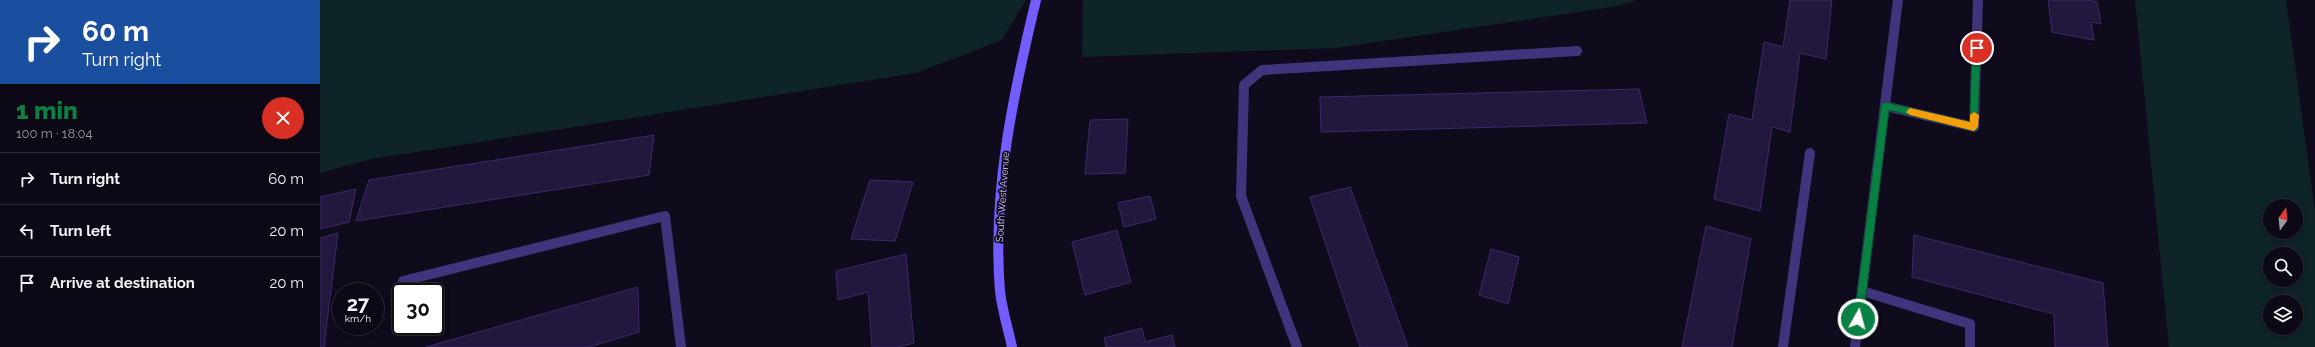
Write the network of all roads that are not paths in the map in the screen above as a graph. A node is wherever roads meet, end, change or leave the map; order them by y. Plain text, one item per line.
1 (1036, 0) edge
2 (1898, 0) edge
3 (1978, 0) edge
4 (1576, 51) dead end
5 (1885, 106) junction
6 (1810, 153) dead end
7 (403, 281) dead end
8 (1862, 291) junction
9 (681, 347) edge
10 (1012, 347) edge
11 (1296, 347) edge
12 (1783, 347) edge
13 (1855, 347) edge
14 (1970, 347) edge

1 - 10 street, South West Avenue
2 - 5 street
3 - 5 street
4 - 11 street
5 - 8 street
6 - 12 street
7 - 9 street
8 - 13 street
8 - 14 street

